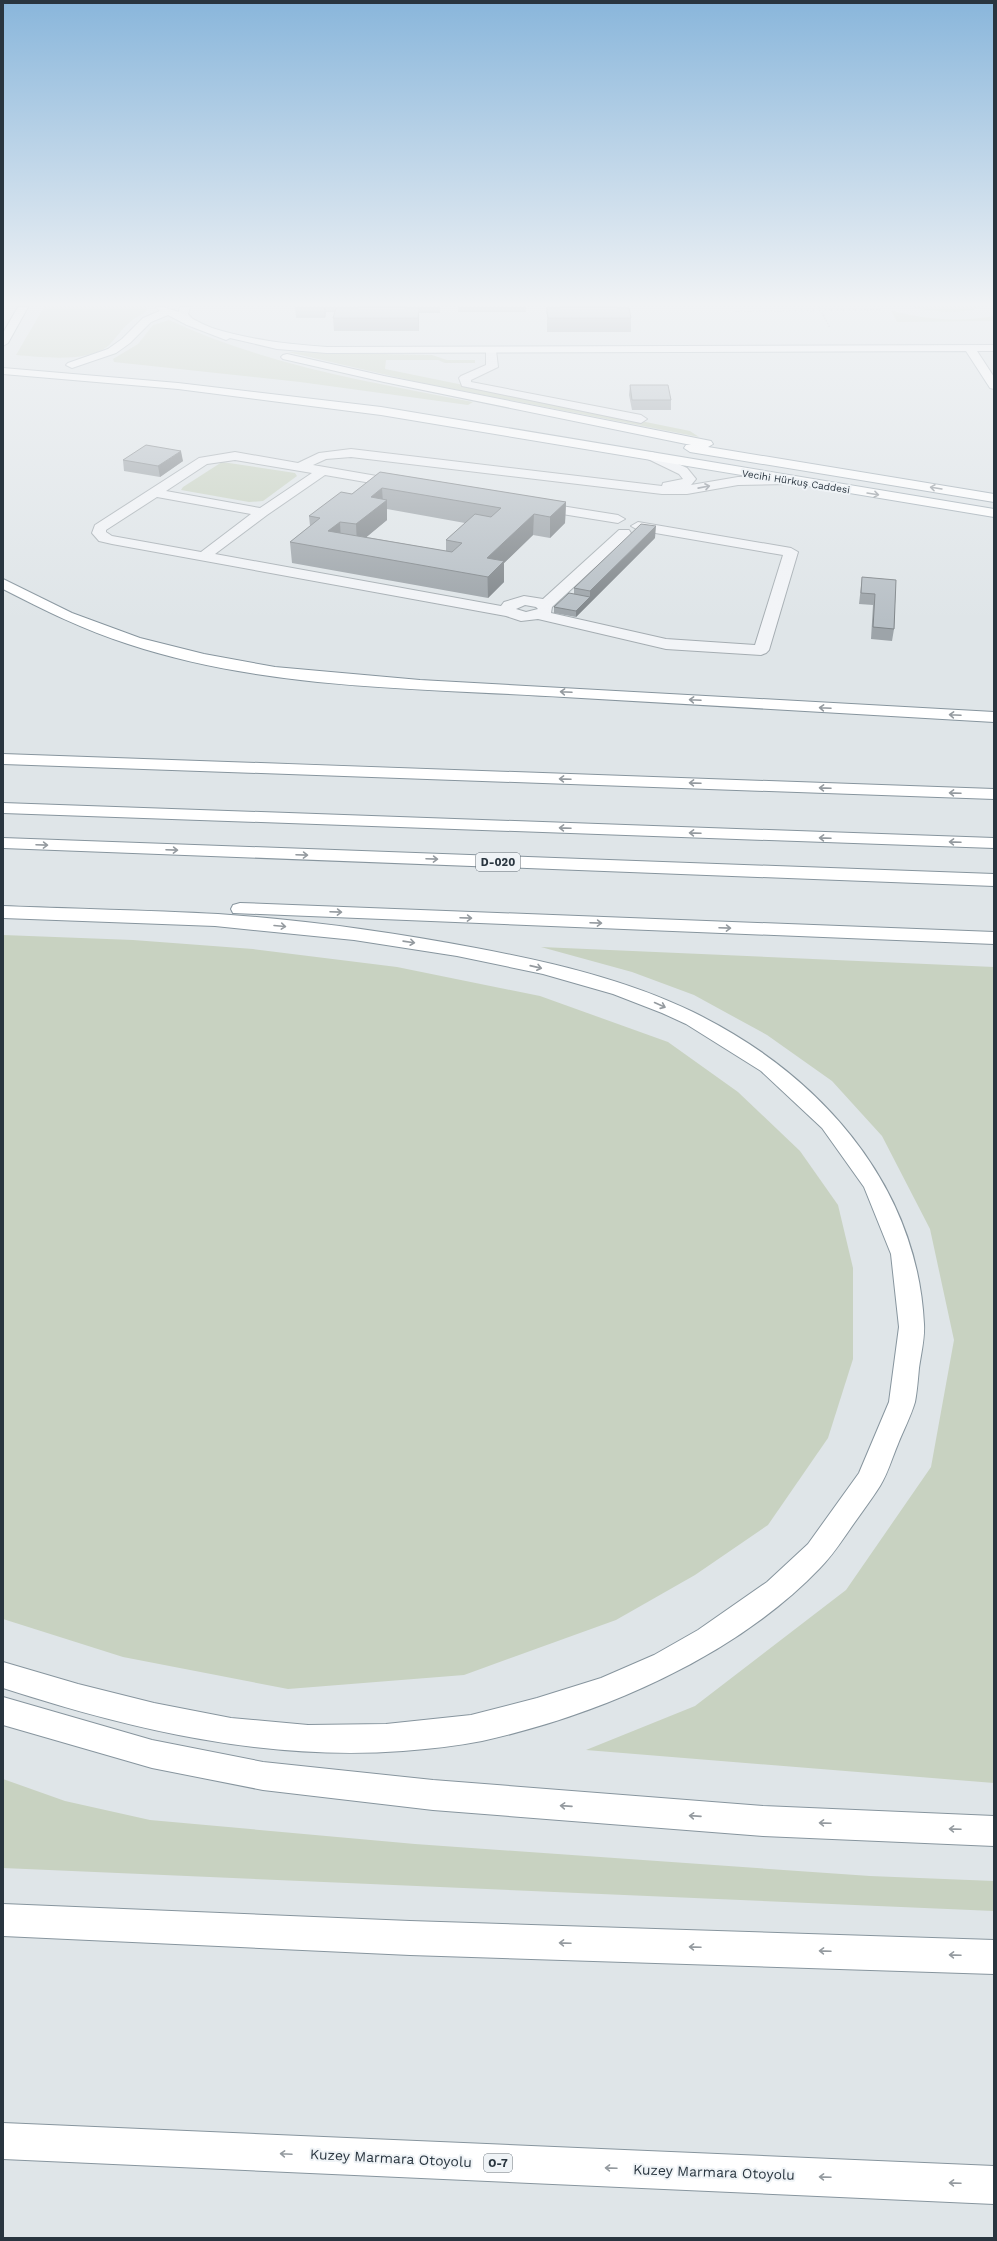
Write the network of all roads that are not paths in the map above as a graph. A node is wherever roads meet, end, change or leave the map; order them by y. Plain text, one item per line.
1 (381, 412) edge
2 (545, 412) edge
3 (604, 412) edge
4 (641, 419) dead end
5 (562, 427) dead end
6 (652, 456) junction
7 (412, 461) junction
8 (798, 465) junction
9 (300, 467) junction
10 (323, 471) junction
11 (343, 475) junction
12 (790, 480) junction
13 (413, 486) edge
14 (638, 486) junction
15 (156, 493) junction
16 (994, 497) edge
17 (524, 504) edge
18 (262, 512) junction
19 (994, 513) edge
20 (618, 519) junction
21 (638, 526) junction
22 (624, 533) junction
23 (204, 556) junction
24 (3, 583) edge
25 (541, 611) junction
26 (994, 717) edge
27 (3, 759) edge
28 (994, 794) edge
29 (3, 808) edge
30 (3, 843) edge
31 (994, 844) edge
32 (994, 880) edge
33 (3, 899) edge
34 (3, 912) edge
35 (994, 938) edge
36 (3, 1675) edge
37 (3, 1711) edge
38 (994, 1831) edge
39 (3, 1920) edge
40 (994, 1957) edge
41 (3, 2141) edge
42 (994, 2185) edge

1 - 6 main road, Vecihi Hürkuş Caddesi
2 - 8 main road
3 - 4 street
5 - 8 main road, Vecihi Hürkuş Caddesi
6 - 12 main road, Vecihi Hürkuş Caddesi
6 - 14 street
7 - 9 street
7 - 11 street
7 - 14 street
16 -> 8 main road, Vecihi Hürkuş Caddesi
9 - 10 street
9 - 15 street
10 - 11 street
10 - 18 street
11 - 13 street
14 -> 12 street
12 -> 19 main road, Vecihi Hürkuş Caddesi
15 - 18 street
15 - 23 street
17 - 20 street
18 - 23 street
20 - 21 street
20 - 22 street
21 - 22 street
21 - 25 street
22 - 25 street
23 - 25 street
26 -> 24 main road
28 -> 27 main road
31 -> 29 main road
30 -> 32 main road, D-020
33 -> 35 main road
34 -> 36 main road
38 -> 37 main road
40 -> 39 main road
42 -> 41 main road, Kuzey Marmara Otoyolu / O-7

